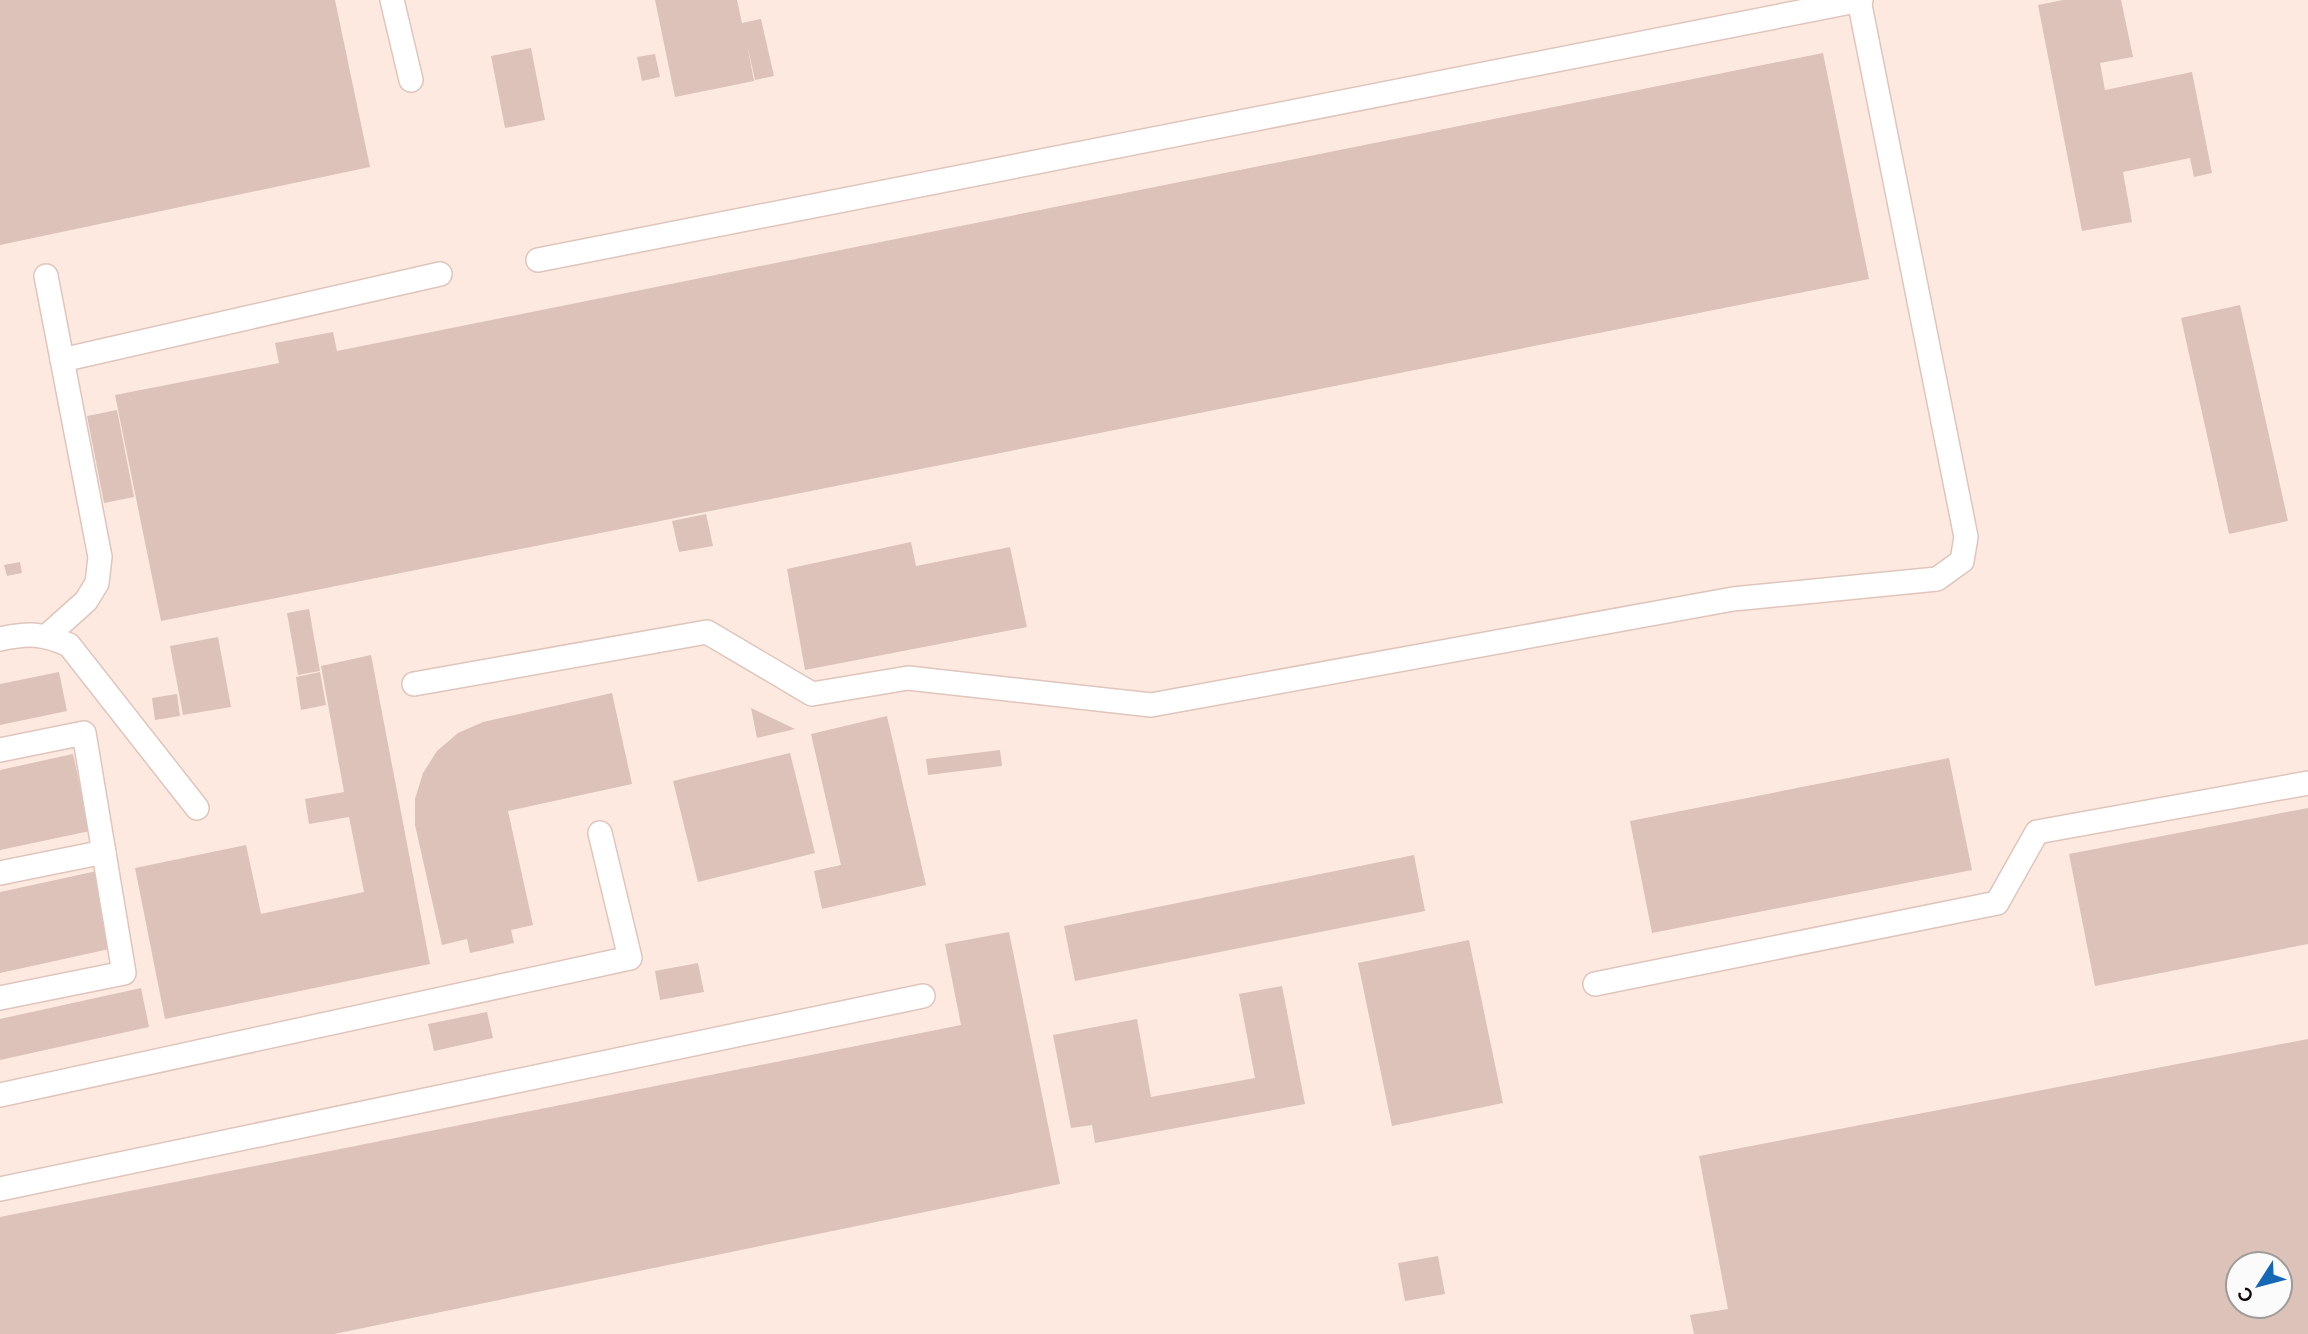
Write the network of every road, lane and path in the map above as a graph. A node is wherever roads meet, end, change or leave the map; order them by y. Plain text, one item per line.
1 (393, 0) edge
2 (1860, 0) edge
3 (411, 80) dead end
4 (538, 260) dead end
5 (440, 274) dead end
6 (46, 276) dead end
7 (62, 360) junction
8 (48, 635) junction
9 (0, 639) edge
10 (414, 684) dead end
11 (0, 750) edge
12 (2308, 783) edge
13 (197, 808) dead end
14 (600, 833) dead end
15 (104, 852) junction
16 (0, 873) edge
17 (1595, 984) dead end
18 (923, 996) dead end
19 (0, 998) edge
20 (0, 1095) edge
21 (0, 1189) edge

1 - 3 lane
2 - 4 lane
2 - 10 lane
5 - 7 lane
6 - 7 lane
7 - 8 lane
8 - 9 lane
8 - 13 lane
11 - 15 lane
12 - 17 lane
14 - 20 lane
15 - 16 lane
15 - 19 lane
18 - 21 lane

